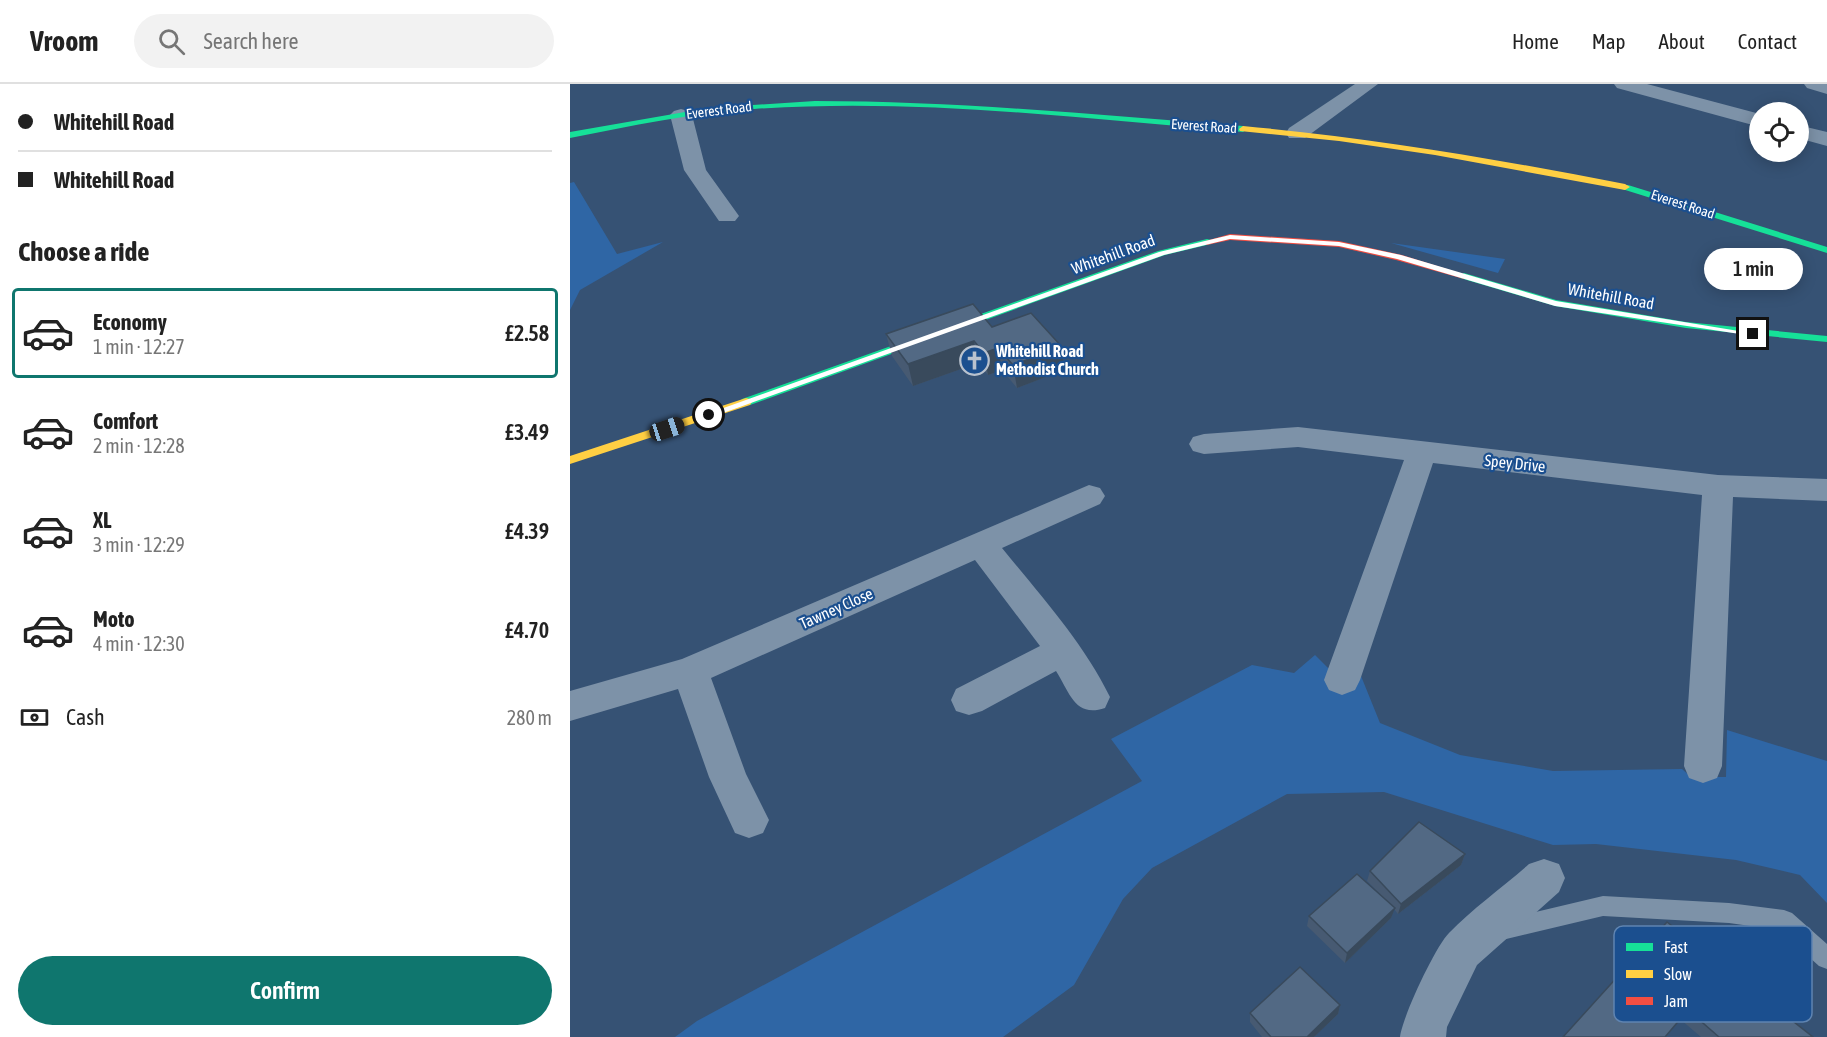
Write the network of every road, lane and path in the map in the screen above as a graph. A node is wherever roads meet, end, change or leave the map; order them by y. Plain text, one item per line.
1 (1368, 84) edge
2 (1624, 84) edge
3 (1814, 84) edge
4 (1827, 88) edge
5 (681, 115) junction
6 (1749, 118) edge
7 (1297, 133) junction
8 (1809, 134) edge
9 (570, 135) edge
10 (1827, 139) edge
11 (727, 216) dead end
12 (1827, 250) edge
13 (991, 315) junction
14 (1006, 329) edge
15 (1827, 339) edge
16 (1204, 444) dead end
17 (1422, 452) junction
18 (570, 460) edge
19 (1718, 486) junction
20 (1827, 490) edge
21 (1089, 496) dead end
22 (982, 545) junction
23 (1062, 651) junction
24 (690, 671) junction
25 (1342, 680) dead end
26 (1092, 697) dead end
27 (969, 700) dead end
28 (570, 706) edge
29 (1703, 766) dead end
30 (749, 820) dead end
31 (1544, 878) dead end
32 (1791, 926) edge
33 (1480, 935) junction
34 (1812, 945) edge
35 (1827, 958) edge
36 (1423, 1037) edge

1 - 7 street
2 - 6 street
3 - 4 street
5 - 7 street, Everest Road
5 - 9 street, Everest Road
5 - 11 street
7 - 12 street, Everest Road
8 - 10 street
13 - 14 lane
13 - 15 street, Whitehill Road
13 - 18 street, Whitehill Road
16 - 17 street, Spey Drive
17 - 19 street, Spey Drive
17 - 25 street
19 - 20 street, Spey Drive
19 - 29 street
21 - 22 street, Tawney Close
22 - 23 street
22 - 24 street, Tawney Close
23 - 26 street
23 - 27 street
24 - 28 street, Tawney Close
24 - 30 street
31 - 33 street
32 - 33 lane
33 - 36 street
34 - 35 lane

